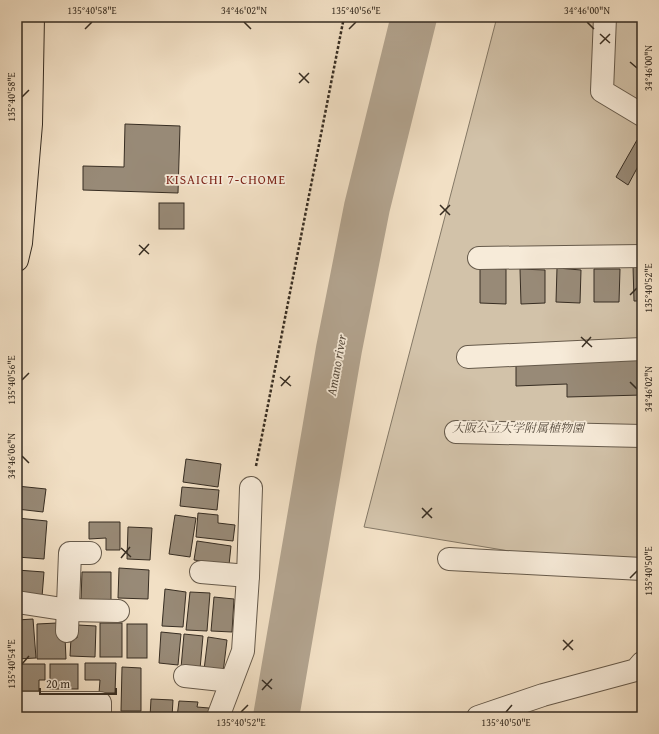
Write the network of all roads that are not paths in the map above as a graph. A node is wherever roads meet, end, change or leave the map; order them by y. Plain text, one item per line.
1 (33, 17) edge
2 (605, 17) edge
3 (642, 114) edge
4 (642, 256) edge
5 (479, 258) dead end
6 (17, 260) edge
7 (642, 349) edge
8 (468, 357) dead end
9 (456, 432) dead end
10 (642, 436) edge
11 (251, 488) road end
12 (90, 553) dead end
13 (449, 559) dead end
14 (642, 569) edge
15 (201, 572) dead end
16 (248, 576) junction
17 (17, 602) edge
18 (118, 611) dead end
19 (68, 621) junction
20 (642, 663) edge
21 (185, 676) dead end
22 (231, 681) junction
23 (17, 703) edge
24 (100, 717) edge
25 (218, 717) edge
26 (478, 717) edge

1 - 6 highway
2 - 3 street
4 - 5 street
7 - 8 street
9 - 10 street
11 - 16 street
12 - 19 street
13 - 14 street
15 - 16 street
16 - 22 street
17 - 19 street
18 - 19 street
20 - 26 street
21 - 22 street
22 - 25 street
23 - 24 street

